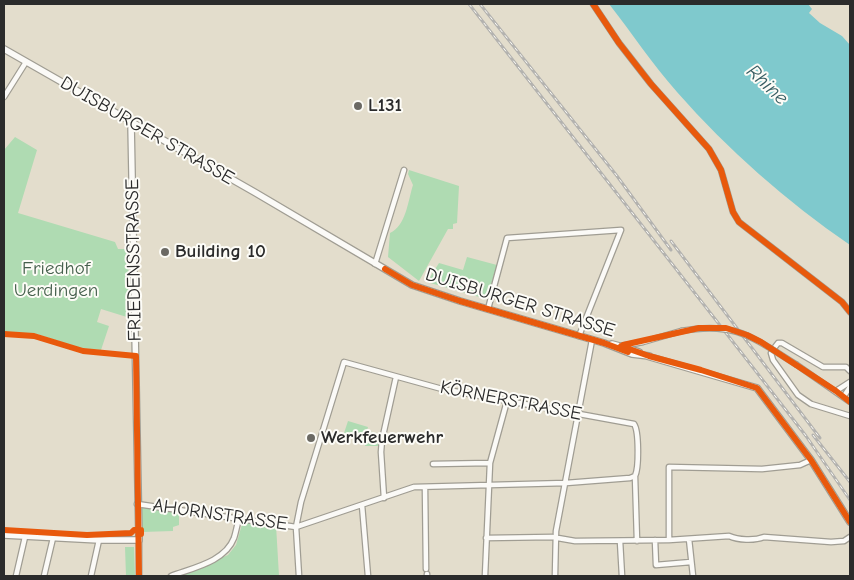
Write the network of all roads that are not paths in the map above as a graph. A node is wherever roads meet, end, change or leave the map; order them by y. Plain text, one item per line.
1 (593, 4) edge
2 (4, 49) edge
3 (26, 62) junction
4 (4, 97) edge
5 (131, 123) junction
6 (404, 170) dead end
7 (376, 264) junction
8 (488, 309) junction
9 (850, 312) edge
10 (579, 336) junction
11 (592, 340) junction
12 (643, 342) junction
13 (604, 344) junction
14 (621, 346) junction
15 (642, 354) junction
16 (649, 356) junction
17 (850, 371) edge
18 (396, 377) junction
19 (850, 382) edge
20 (850, 387) edge
21 (836, 391) junction
22 (848, 398) edge
23 (507, 401) junction
24 (578, 414) junction
25 (850, 416) edge
26 (811, 460) junction
27 (490, 463) junction
28 (433, 464) dead end
29 (635, 476) junction
30 (566, 483) junction
31 (489, 485) junction
32 (425, 487) junction
33 (384, 498) junction
34 (137, 504) junction
35 (362, 505) junction
36 (239, 519) junction
37 (850, 522) edge
38 (296, 526) junction
39 (4, 535) edge
40 (13, 536) junction
41 (25, 537) junction
42 (850, 537) edge
43 (53, 538) junction
44 (486, 538) junction
45 (556, 538) junction
46 (4, 539) edge
47 (688, 539) junction
48 (99, 540) junction
49 (139, 540) junction
50 (655, 540) junction
51 (669, 540) junction
52 (620, 541) junction
53 (637, 541) junction
54 (691, 562) junction
55 (426, 573) edge
56 (16, 576) edge
57 (44, 576) edge
58 (92, 576) edge
59 (139, 576) edge
60 (171, 576) edge
61 (299, 576) edge
62 (368, 576) edge
63 (485, 576) edge
64 (555, 576) edge
65 (622, 576) edge
66 (693, 576) edge

1 - 9 street
2 - 3 main road, DUISBURGER STRASSE
3 - 4 street
3 - 5 main road, DUISBURGER STRASSE
5 - 7 main road, DUISBURGER STRASSE
5 - 34 main road, FRIEDENSSTRASSE
6 - 7 street
7 - 8 main road, DUISBURGER STRASSE
8 - 10 main road, DUISBURGER STRASSE
8 - 10 street
10 - 11 main road, DUISBURGER STRASSE
11 - 13 main road, DUISBURGER STRASSE
11 - 24 street
12 - 14 street
12 - 15 street
12 - 21 street, bridge
13 - 14 main road, DUISBURGER STRASSE
13 - 16 main road, DUISBURGER STRASSE
14 - 15 main road, DUISBURGER STRASSE
15 - 16 main road, DUISBURGER STRASSE
16 - 26 main road, DUISBURGER STRASSE
17 - 25 street
18 - 23 street, KÖRNERSTRASSE
18 - 33 street
18 - 38 street, KÖRNERSTRASSE
19 - 21 street
20 - 22 street
21 - 22 street
23 - 24 street, KÖRNERSTRASSE
23 - 27 street
24 - 29 street, KÖRNERSTRASSE
24 - 30 street
26 - 37 main road
26 - 51 street
27 - 28 street
27 - 31 street
29 - 30 street, AHORNSTRASSE
29 - 53 street
30 - 31 street, AHORNSTRASSE
30 - 45 street
31 - 32 street, AHORNSTRASSE
31 - 44 street
32 - 33 street, AHORNSTRASSE
32 - 55 street
33 - 35 street, AHORNSTRASSE
34 - 36 street, AHORNSTRASSE
34 - 49 main road, FRIEDENSSTRASSE
35 - 38 street, AHORNSTRASSE
35 - 62 street
36 - 38 street, AHORNSTRASSE
36 - 60 street
38 - 61 street
39 - 40 main road
40 - 41 main road
40 - 46 main road
41 - 43 main road
41 - 56 street
42 - 47 street
43 - 48 main road
43 - 57 street
44 - 45 street
44 - 63 street
45 - 52 street
45 - 64 street
47 - 51 street
47 - 54 street
48 - 49 main road
48 - 58 street
49 - 59 street, FRIEDENSSTRASSE
50 - 51 street
50 - 53 street
50 - 54 street
52 - 53 street
52 - 65 street
54 - 66 street

